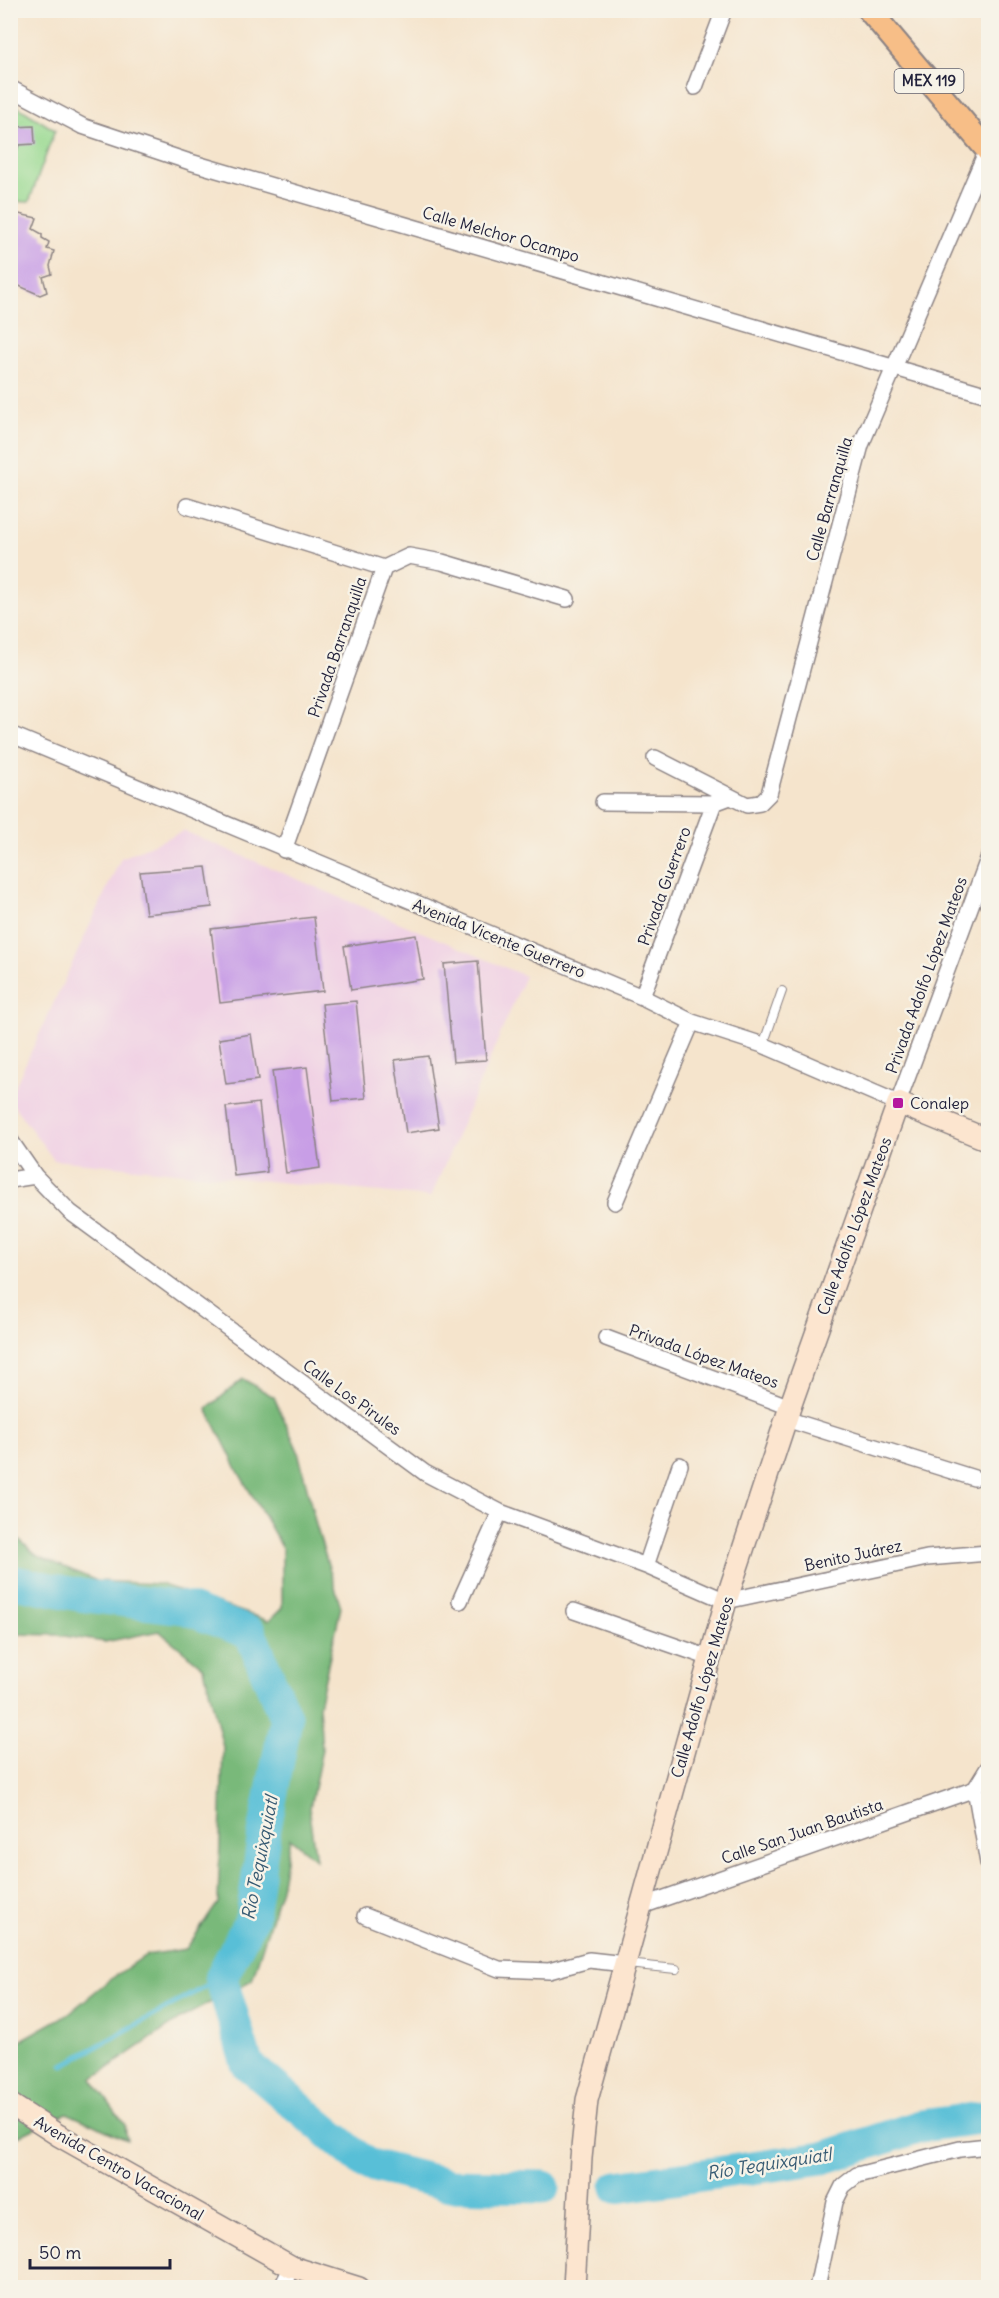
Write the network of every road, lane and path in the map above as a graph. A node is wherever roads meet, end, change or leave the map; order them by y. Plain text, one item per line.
1 (724, 10) edge
2 (869, 10) edge
3 (695, 87) dead end
4 (10, 88) edge
5 (988, 151) edge
6 (894, 368) junction
7 (988, 395) edge
8 (187, 506) dead end
9 (384, 568) junction
10 (567, 599) dead end
11 (12, 739) edge
12 (655, 758) dead end
13 (730, 797) junction
14 (603, 802) dead end
15 (714, 803) junction
16 (284, 850) junction
17 (988, 859) edge
18 (782, 991) dead end
19 (642, 998) junction
20 (692, 1022) junction
21 (763, 1045) junction
22 (898, 1103) junction
23 (10, 1140) edge
24 (988, 1140) edge
25 (35, 1176) junction
26 (10, 1180) edge
27 (615, 1202) dead end
28 (606, 1338) dead end
29 (788, 1413) junction
30 (680, 1465) dead end
31 (975, 1478) dead end
32 (500, 1512) junction
33 (988, 1553) edge
34 (646, 1566) junction
35 (726, 1601) junction
36 (460, 1602) dead end
37 (574, 1611) dead end
38 (710, 1658) junction
39 (988, 1768) edge
40 (975, 1789) junction
41 (988, 1863) edge
42 (642, 1906) junction
43 (365, 1916) dead end
44 (625, 1964) junction
45 (676, 1969) dead end
46 (10, 2104) edge
47 (988, 2146) edge
48 (292, 2267) junction
49 (281, 2288) edge
50 (359, 2288) edge
51 (574, 2288) edge
52 (817, 2288) edge

1 - 3 street
2 - 5 main road, MEX 119
4 - 6 street, Calle Melchor Ocampo
5 - 6 street, Calle Barranquilla
6 - 7 street, Calle Melchor Ocampo
6 - 13 street, Calle Barranquilla
8 - 9 street
9 - 10 street, Privada Barranquilla
9 - 16 street, Privada Barranquilla
11 - 16 street, Avenida Vicente Guerrero
12 - 13 street
13 - 15 street
14 - 15 street
15 - 19 street, Privada Guerrero
16 - 19 street, Avenida Vicente Guerrero
17 - 22 street, Privada Adolfo López Mateos
18 - 21 lane
19 - 20 street, Avenida Vicente Guerrero
20 - 21 street, Avenida Vicente Guerrero
20 - 27 street
21 - 22 street, Avenida Vicente Guerrero
22 - 24 main road, Avenida Vicente Guerrero
22 - 29 main road, Calle Adolfo López Mateos
23 - 25 street, Calle Los Pirules
25 - 26 street
25 - 32 street, Calle Los Pirules
28 - 29 street, Privada López Mateos
29 - 31 street, Privada López Mateos
29 - 35 main road, Calle Adolfo López Mateos
30 - 34 street
32 - 34 street, Calle Los Pirules
32 - 36 street
33 - 35 street, Benito Juárez
34 - 35 street, Calle Los Pirules
35 - 38 main road, Calle Adolfo López Mateos
37 - 38 street
38 - 42 main road, Calle Adolfo López Mateos
39 - 40 street
40 - 41 street
40 - 42 street, Calle San Juan Bautista
42 - 44 main road, Calle Adolfo López Mateos
43 - 44 street
44 - 45 lane
44 - 51 main road, Calle Adolfo López Mateos
46 - 48 main road, Avenida Centro Vacacional
47 - 52 street
48 - 49 street
48 - 50 main road, Avenida Centro Vacacional

